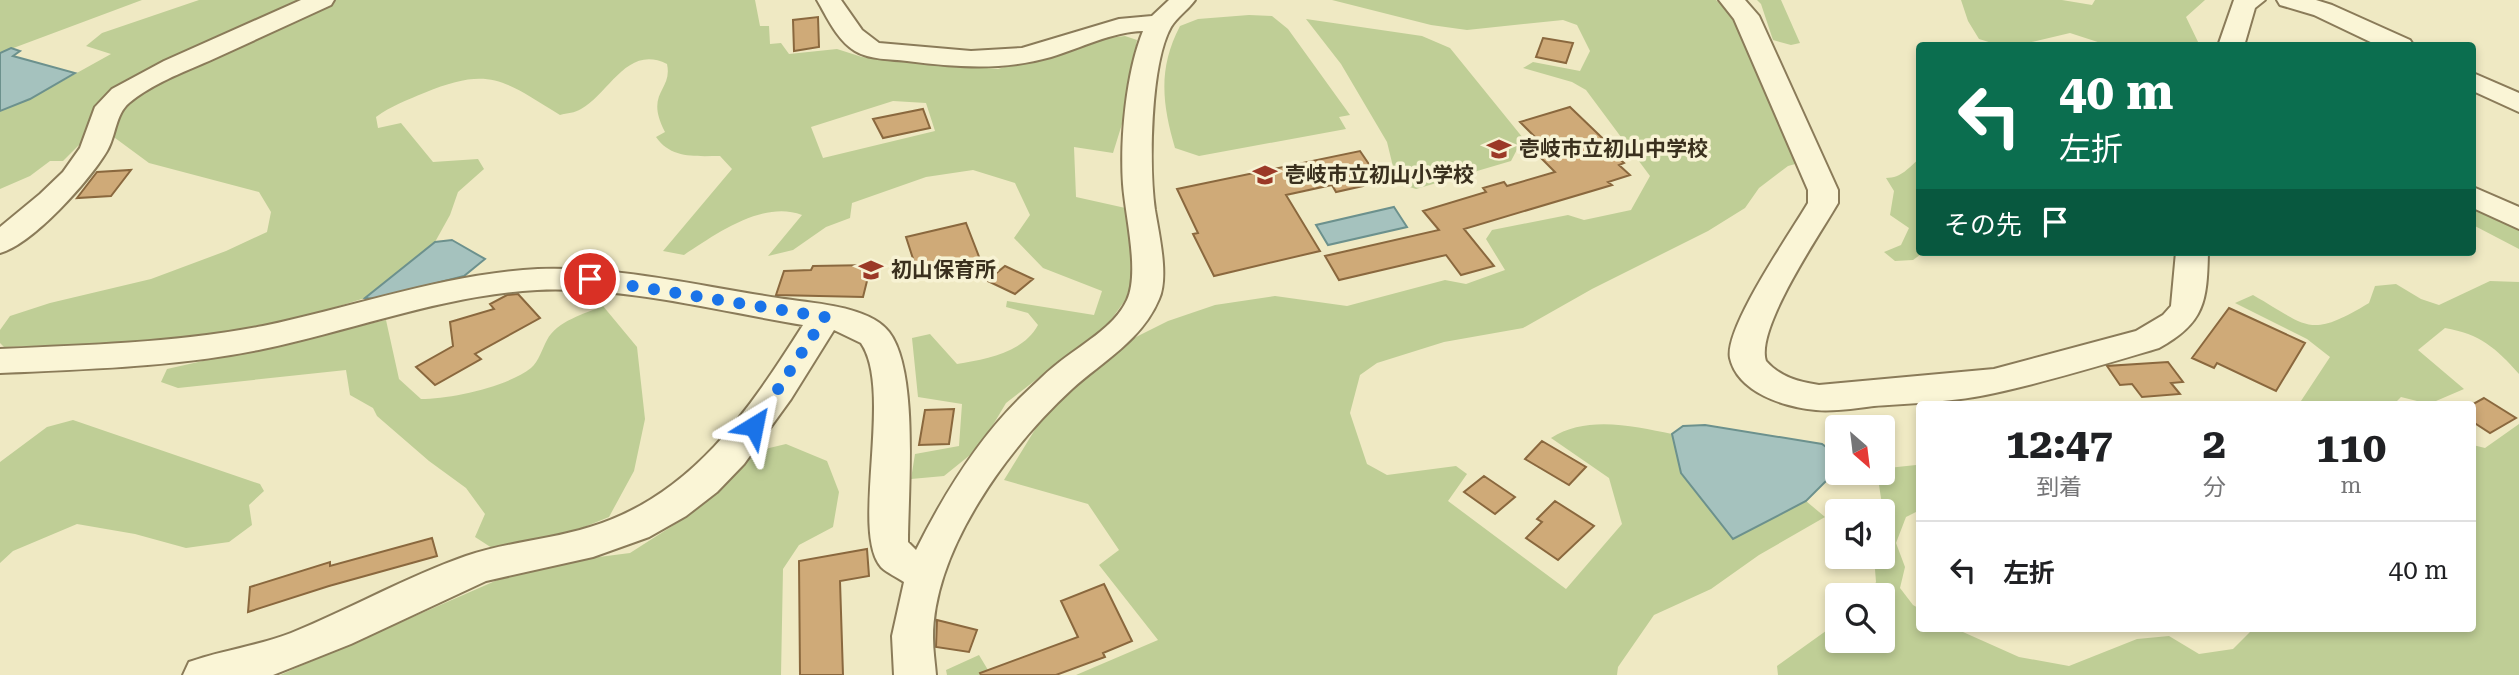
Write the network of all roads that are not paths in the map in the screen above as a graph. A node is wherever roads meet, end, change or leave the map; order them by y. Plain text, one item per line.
1 (322, 0) edge
2 (829, 0) edge
3 (1183, 0) edge
4 (1731, 0) edge
5 (2253, 0) edge
6 (2290, 0) edge
7 (1159, 24) junction
8 (2236, 42) edge
9 (2392, 42) edge
10 (2476, 82) edge
11 (2519, 104) edge
12 (2476, 198) edge
13 (2519, 219) edge
14 (0, 243) edge
15 (2192, 256) edge
16 (825, 317) junction
17 (0, 361) edge
18 (924, 573) junction
19 (204, 675) edge
20 (915, 675) edge

1 - 14 street
2 - 7 street
3 - 7 street
4 - 15 street
5 - 8 street
6 - 9 street
7 - 18 street
10 - 11 street
12 - 13 street
16 - 17 street
16 - 18 street
16 - 19 street
18 - 20 street

